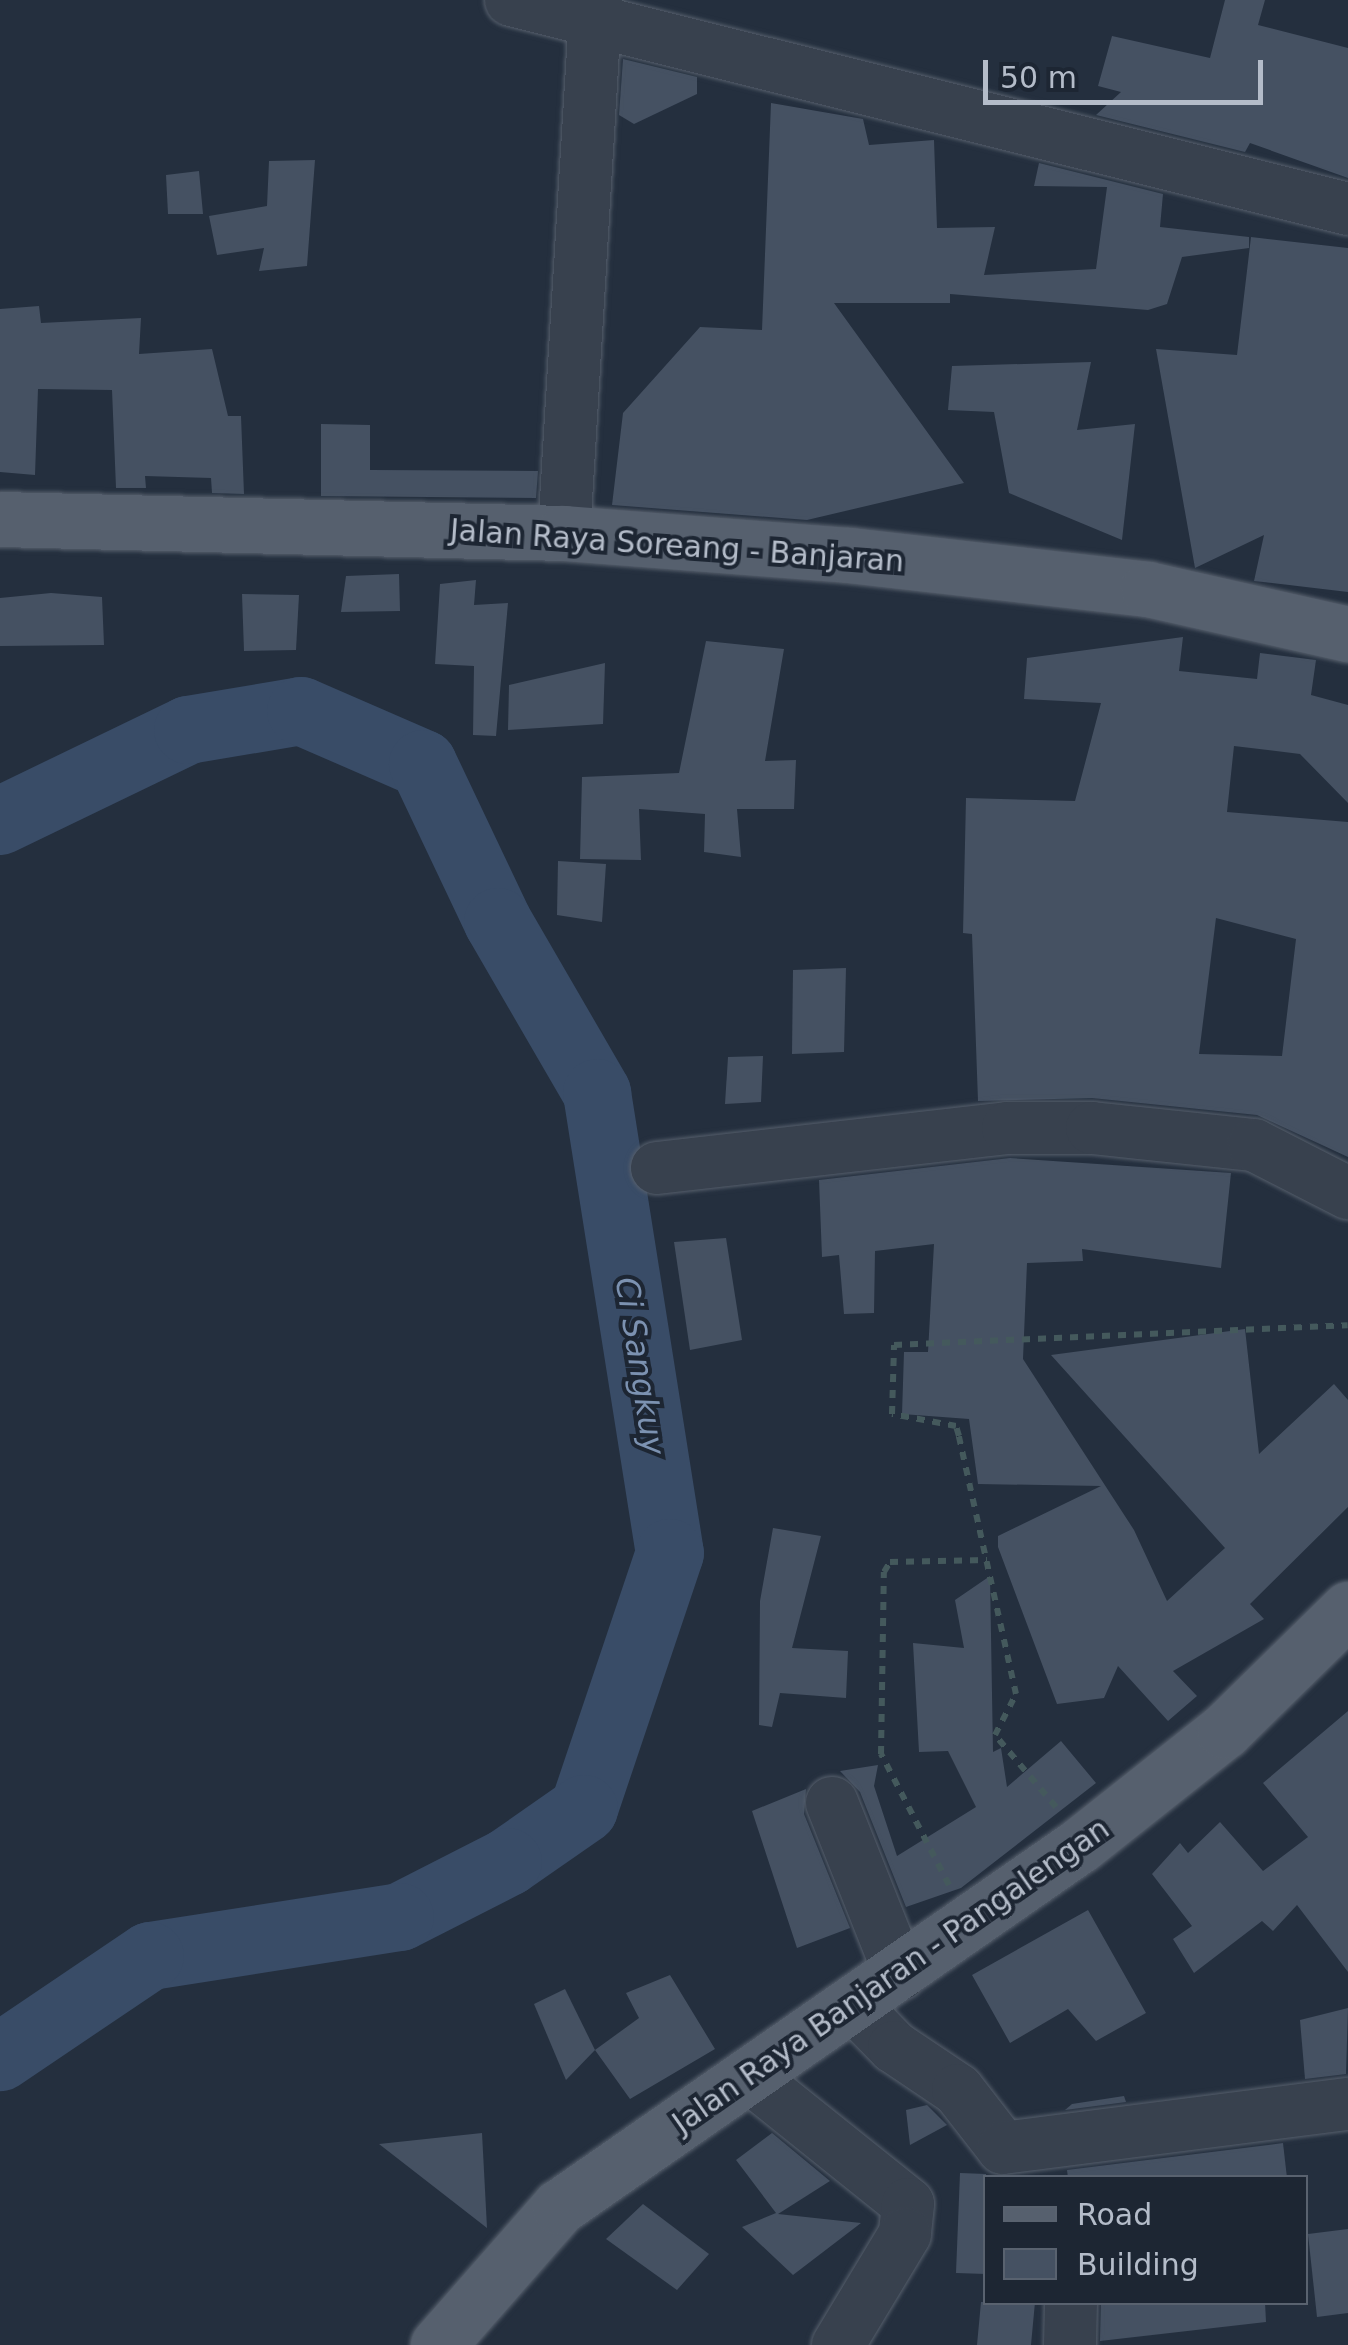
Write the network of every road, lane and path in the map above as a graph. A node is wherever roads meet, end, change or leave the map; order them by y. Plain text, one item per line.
1 (511, 0) edge
2 (595, 10) edge
3 (1348, 210) edge
4 (0, 518) edge
5 (564, 533) junction
6 (1348, 634) edge
7 (657, 1168) dead end
8 (1348, 1192) edge
9 (1348, 1325) edge
10 (986, 1560) junction
11 (1345, 1618) edge
12 (832, 1802) dead end
13 (1084, 1841) junction
14 (970, 1923) junction
15 (900, 1974) junction
16 (855, 2007) junction
17 (754, 2076) junction
18 (1348, 2104) edge
19 (1097, 2158) edge
20 (1071, 2305) edge
21 (438, 2345) edge
22 (838, 2345) edge
23 (1070, 2345) edge

1 - 2 street
2 - 3 street
2 - 5 street
4 - 5 main road, Jalan Raya Soreang - Banjaran
5 - 6 main road, Jalan Raya Soreang - Banjaran
7 - 8 street
9 - 10 path
10 - 13 path
10 - 14 path
11 - 13 main road, Jalan Raya Banjaran - Pangalengan
12 - 15 street
13 - 14 main road, Jalan Raya Banjaran - Pangalengan
14 - 15 main road, Jalan Raya Banjaran - Pangalengan
15 - 16 main road, Jalan Raya Banjaran - Pangalengan
16 - 17 main road, Jalan Raya Banjaran - Pangalengan
16 - 19 street
17 - 21 main road, Jalan Raya Banjaran - Pangalengan
17 - 22 street
18 - 19 street
20 - 23 street

